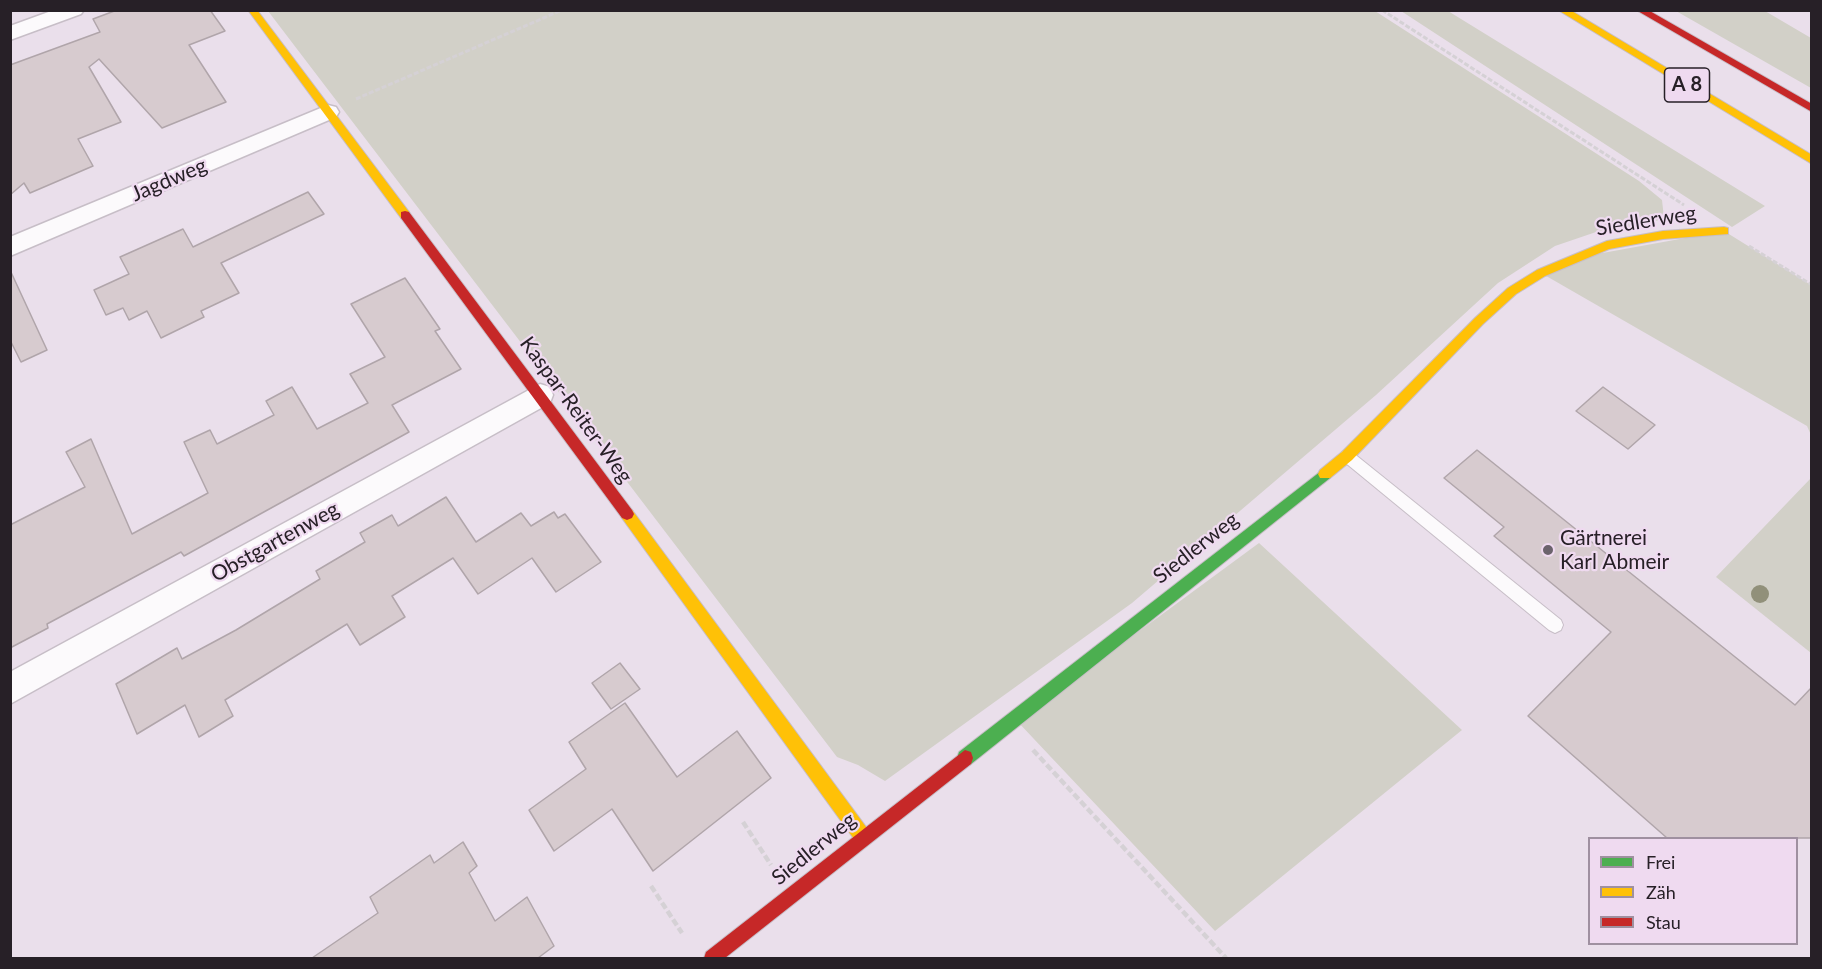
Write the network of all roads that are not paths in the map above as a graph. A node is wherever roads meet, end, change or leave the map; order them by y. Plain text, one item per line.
1 (74, 10) edge
2 (252, 10) edge
3 (1562, 10) edge
4 (1640, 10) edge
5 (10, 34) edge
6 (1812, 109) edge
7 (328, 112) junction
8 (1812, 160) edge
9 (1724, 231) road end
10 (10, 248) edge
11 (540, 395) junction
12 (1347, 456) junction
13 (1555, 625) dead end
14 (10, 689) edge
15 (863, 837) junction
16 (712, 958) edge

1 - 5 street
2 - 7 main road, Kaspar-Reiter-Weg
3 - 8 main road, A 8
4 - 6 main road, A 8
7 - 10 street, Jagdweg
7 - 11 main road, Kaspar-Reiter-Weg
9 - 12 main road, Siedlerweg
11 - 14 street, Obstgartenweg
11 - 15 main road, Kaspar-Reiter-Weg
12 - 13 lane
12 - 15 main road, Siedlerweg
15 - 16 main road, Siedlerweg

